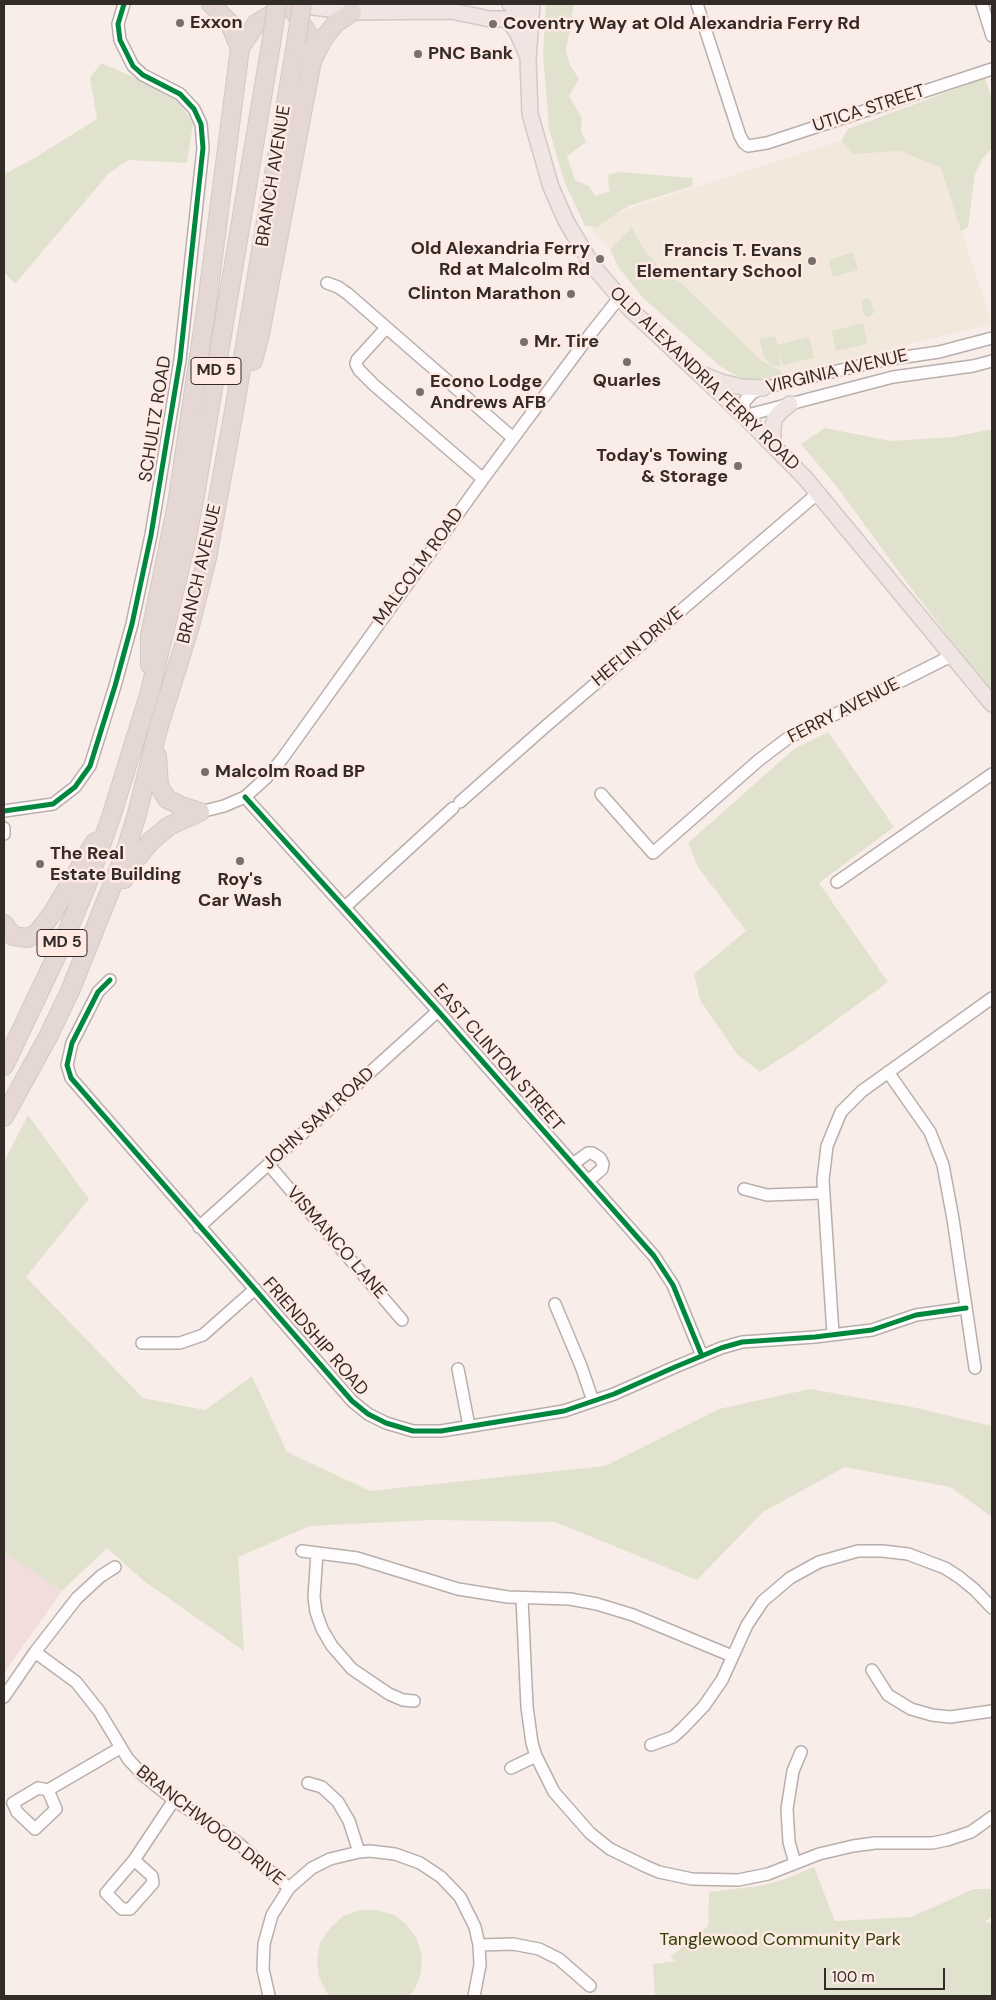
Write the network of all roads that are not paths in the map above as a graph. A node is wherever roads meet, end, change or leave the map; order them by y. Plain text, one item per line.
1 (124, 4) edge
2 (211, 4) edge
3 (277, 4) edge
4 (289, 4) edge
5 (302, 4) edge
6 (475, 4) edge
7 (697, 4) edge
8 (982, 4) edge
9 (531, 7) edge
10 (508, 11) edge
11 (352, 12) junction
12 (460, 12) junction
13 (992, 36) edge
14 (240, 48) junction
15 (528, 59) junction
16 (312, 60) junction
17 (992, 69) edge
18 (328, 284) dead end
19 (619, 298) junction
20 (386, 328) junction
21 (992, 338) edge
22 (992, 361) edge
23 (697, 372) junction
24 (763, 388) junction
25 (790, 404) junction
26 (744, 416) junction
27 (513, 438) junction
28 (773, 445) junction
29 (222, 470) junction
30 (483, 479) junction
31 (818, 493) junction
32 (953, 655) junction
33 (149, 695) junction
34 (992, 704) edge
35 (158, 729) junction
36 (992, 774) edge
37 (600, 794) dead end
38 (245, 797) junction
39 (4, 811) edge
40 (200, 812) junction
41 (111, 817) junction
42 (4, 828) edge
43 (4, 834) edge
44 (837, 882) dead end
45 (345, 907) junction
46 (4, 924) edge
47 (88, 946) junction
48 (110, 980) dead end
49 (992, 998) edge
50 (438, 1011) junction
51 (4, 1066) edge
52 (888, 1072) junction
53 (4, 1117) edge
54 (573, 1164) junction
55 (269, 1165) junction
56 (588, 1181) junction
57 (744, 1189) dead end
58 (823, 1193) junction
59 (199, 1226) junction
60 (255, 1289) junction
61 (555, 1304) dead end
62 (966, 1308) junction
63 (402, 1320) dead end
64 (833, 1334) junction
65 (142, 1343) dead end
66 (702, 1356) junction
67 (975, 1368) dead end
68 (458, 1369) dead end
69 (593, 1401) junction
70 (469, 1426) junction
71 (302, 1551) dead end
72 (317, 1553) junction
73 (115, 1567) dead end
74 (522, 1598) junction
75 (992, 1608) edge
76 (35, 1652) junction
77 (732, 1656) junction
78 (872, 1670) dead end
79 (4, 1697) edge
80 (414, 1701) dead end
81 (992, 1712) edge
82 (651, 1745) dead end
83 (120, 1748) junction
84 (801, 1752) dead end
85 (536, 1756) junction
86 (511, 1768) dead end
87 (308, 1783) dead end
88 (48, 1790) dead end
89 (174, 1800) junction
90 (992, 1817) edge
91 (359, 1852) junction
92 (134, 1860) junction
93 (795, 1863) junction
94 (289, 1888) junction
95 (479, 1945) junction
96 (590, 1986) dead end
97 (269, 1996) edge
98 (474, 1996) edge

1 - 39 street, SCHULTZ ROAD
2 - 14 highway
3 - 33 highway, BRANCH AVENUE / MD 5, bridge
4 - 11 main road
4 - 14 highway
4 - 16 highway
5 - 29 highway, BRANCH AVENUE / MD 5, bridge
6 - 12 main road
7 - 17 street, UTICA STREET
8 - 13 street
9 - 10 main road
9 - 15 main road, OLD ALEXANDRIA FERRY ROAD
10 - 12 main road
10 - 15 main road
11 - 12 main road
11 - 16 highway
14 - 33 highway
15 - 19 main road, OLD ALEXANDRIA FERRY ROAD
16 - 29 highway
18 - 20 street
19 - 23 main road, OLD ALEXANDRIA FERRY ROAD
19 - 27 street, MALCOLM ROAD
20 - 27 street
20 - 30 street
21 - 24 street, VIRGINIA AVENUE
22 - 25 street, VIRGINIA AVENUE
23 - 24 main road
23 - 26 main road, OLD ALEXANDRIA FERRY ROAD
24 - 26 street, VIRGINIA AVENUE
25 - 26 street, VIRGINIA AVENUE
25 - 28 main road
26 - 28 main road, OLD ALEXANDRIA FERRY ROAD
27 - 30 street, MALCOLM ROAD
28 - 31 main road, OLD ALEXANDRIA FERRY ROAD
29 - 35 highway, BRANCH AVENUE / MD 5
30 - 38 street, MALCOLM ROAD
31 - 32 main road, OLD ALEXANDRIA FERRY ROAD
31 - 45 street, HEFLIN DRIVE
32 - 34 main road, OLD ALEXANDRIA FERRY ROAD
32 - 37 street, FERRY AVENUE
33 - 41 highway, BRANCH AVENUE / MD 5
35 - 40 highway
35 - 47 highway, BRANCH AVENUE / MD 5
36 - 44 street
38 - 40 street, MALCOLM ROAD
38 - 45 street, EAST CLINTON STREET
40 - 47 highway
41 - 46 highway
41 - 51 highway, BRANCH AVENUE / MD 5
42 - 43 street
45 - 50 street, EAST CLINTON STREET
47 - 53 highway, BRANCH AVENUE / MD 5
48 - 59 street, FRIENDSHIP ROAD
49 - 52 street
50 - 54 street, EAST CLINTON STREET
50 - 55 street, JOHN SAM ROAD
52 - 58 street
52 - 62 street
54 - 56 street, EAST CLINTON STREET
54 - 56 street
55 - 59 street, JOHN SAM ROAD
55 - 63 street, VISMANCO LANE
56 - 66 street, EAST CLINTON STREET
57 - 58 street
58 - 64 street
59 - 60 street, FRIENDSHIP ROAD
60 - 65 street
60 - 70 street, FRIENDSHIP ROAD
61 - 69 street
62 - 64 street, FRIENDSHIP ROAD
62 - 67 street
64 - 66 street, FRIENDSHIP ROAD
66 - 69 street, FRIENDSHIP ROAD
68 - 70 street
69 - 70 street, FRIENDSHIP ROAD
71 - 72 street
72 - 74 street
72 - 80 street
73 - 76 street
74 - 77 street
74 - 85 street
75 - 77 street
76 - 79 street
76 - 83 street, BRANCHWOOD DRIVE
77 - 82 street
78 - 81 street
83 - 88 street
83 - 89 street, BRANCHWOOD DRIVE
84 - 93 street
85 - 86 street
85 - 93 street
87 - 91 street
89 - 92 street
89 - 94 street, BRANCHWOOD DRIVE
90 - 93 street
91 - 94 street
91 - 95 street
92 - 92 street
94 - 97 street
95 - 96 street
95 - 98 street

